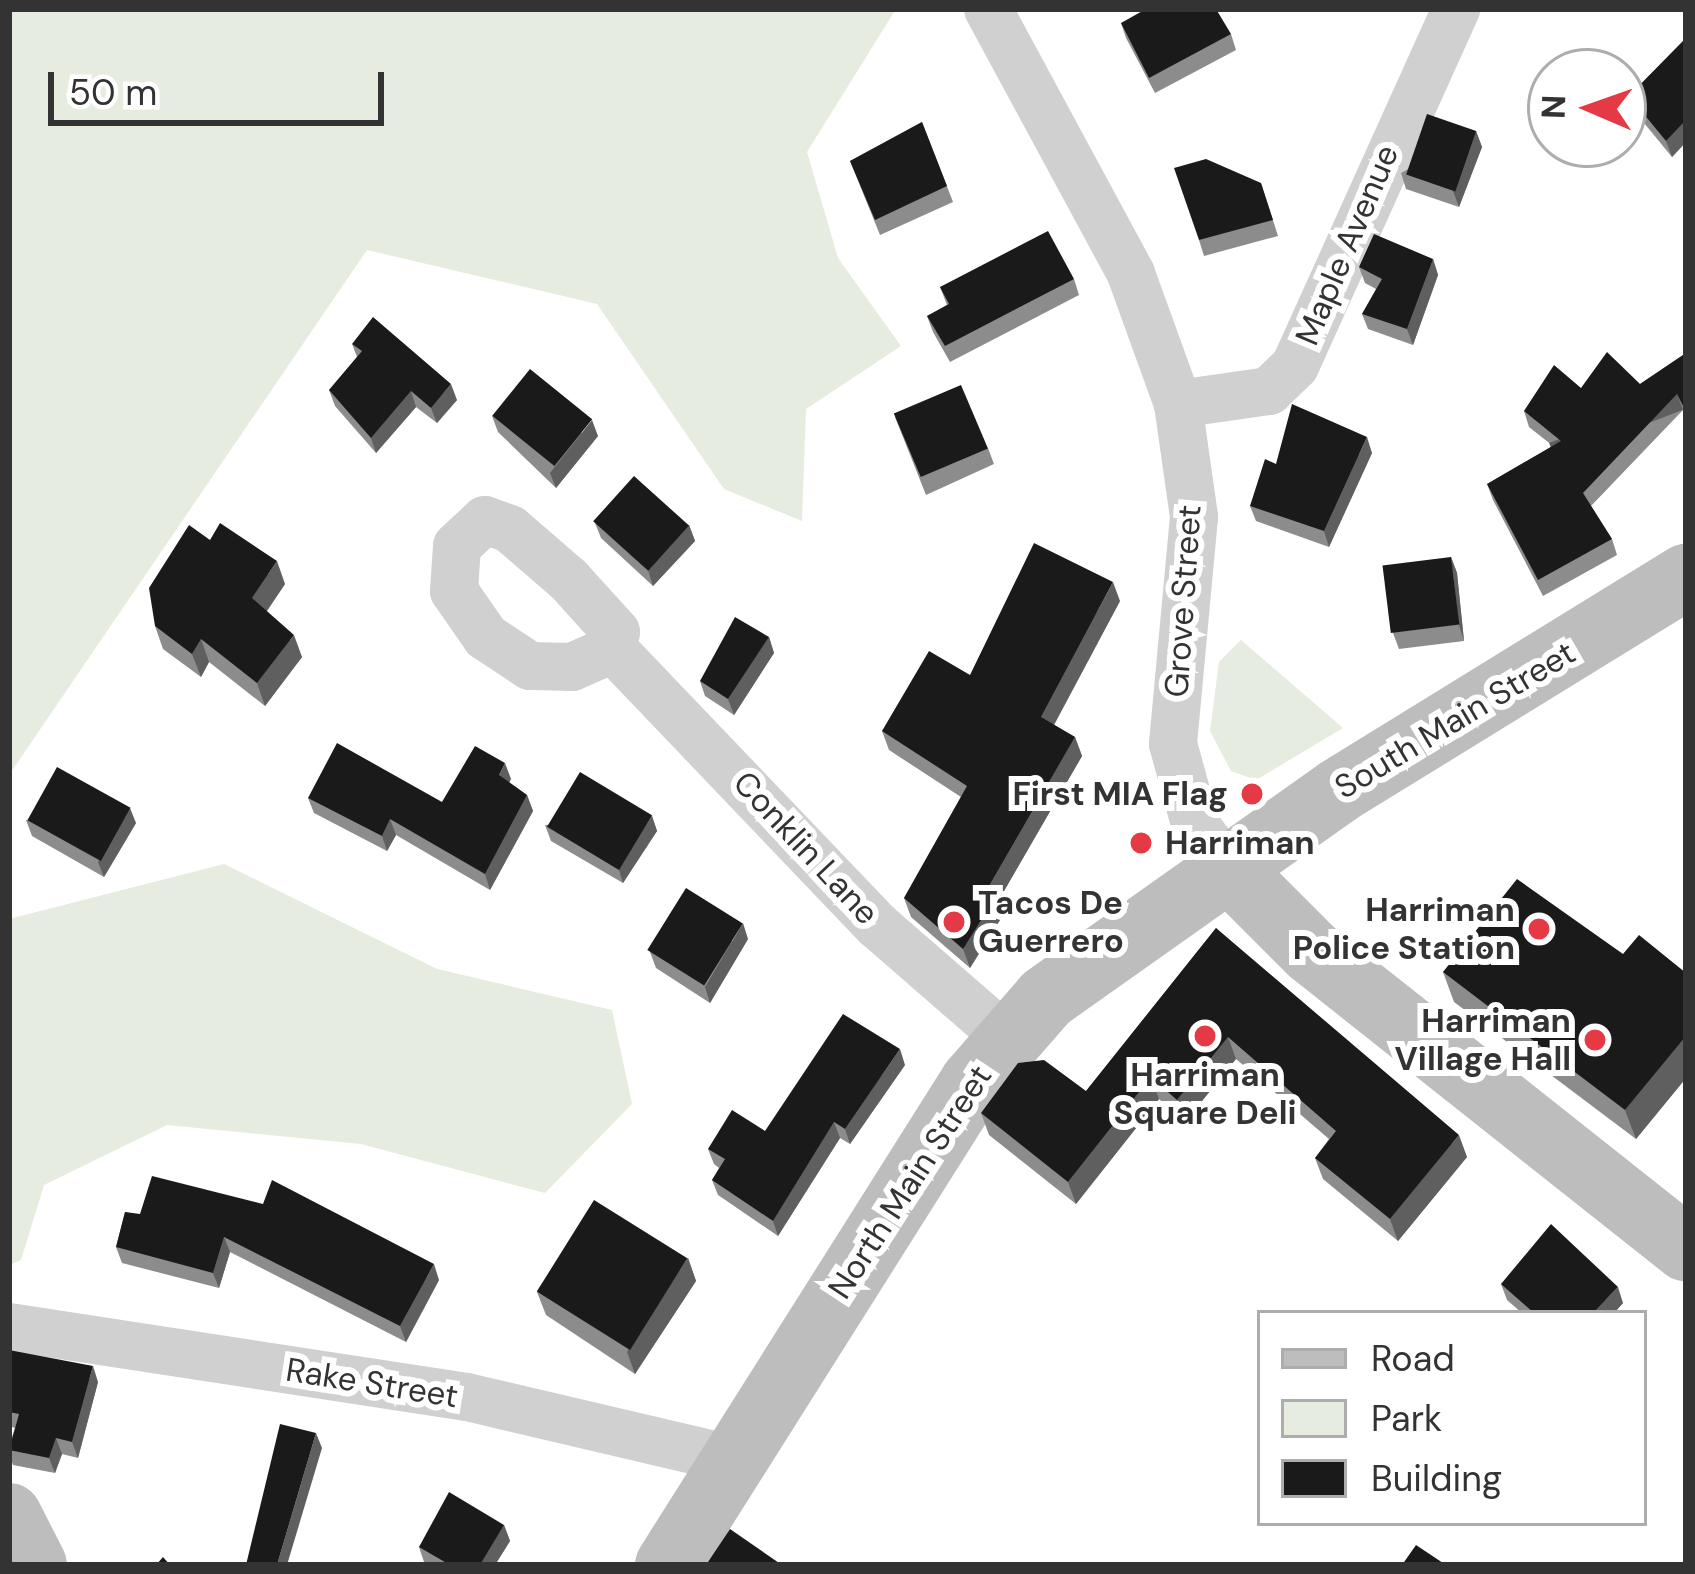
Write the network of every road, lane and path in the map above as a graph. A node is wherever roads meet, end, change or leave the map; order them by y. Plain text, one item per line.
1 (988, 9) edge
2 (1456, 9) edge
3 (1178, 404) junction
4 (1686, 577) edge
5 (613, 649) dead end
6 (1226, 866) junction
7 (1007, 1038) junction
8 (1686, 1248) edge
9 (9, 1327) edge
10 (732, 1459) junction
11 (9, 1516) edge
12 (34, 1565) edge
13 (668, 1565) edge

1 - 3 street, Grove Street
2 - 3 street, Maple Avenue
3 - 6 street, Grove Street
4 - 6 street, South Main Street
5 - 7 street, Conklin Lane
6 - 7 street, North Main Street
6 - 8 street
7 - 10 street, North Main Street
9 - 10 street, Rake Street
10 - 13 street, North Main Street
11 - 12 street

